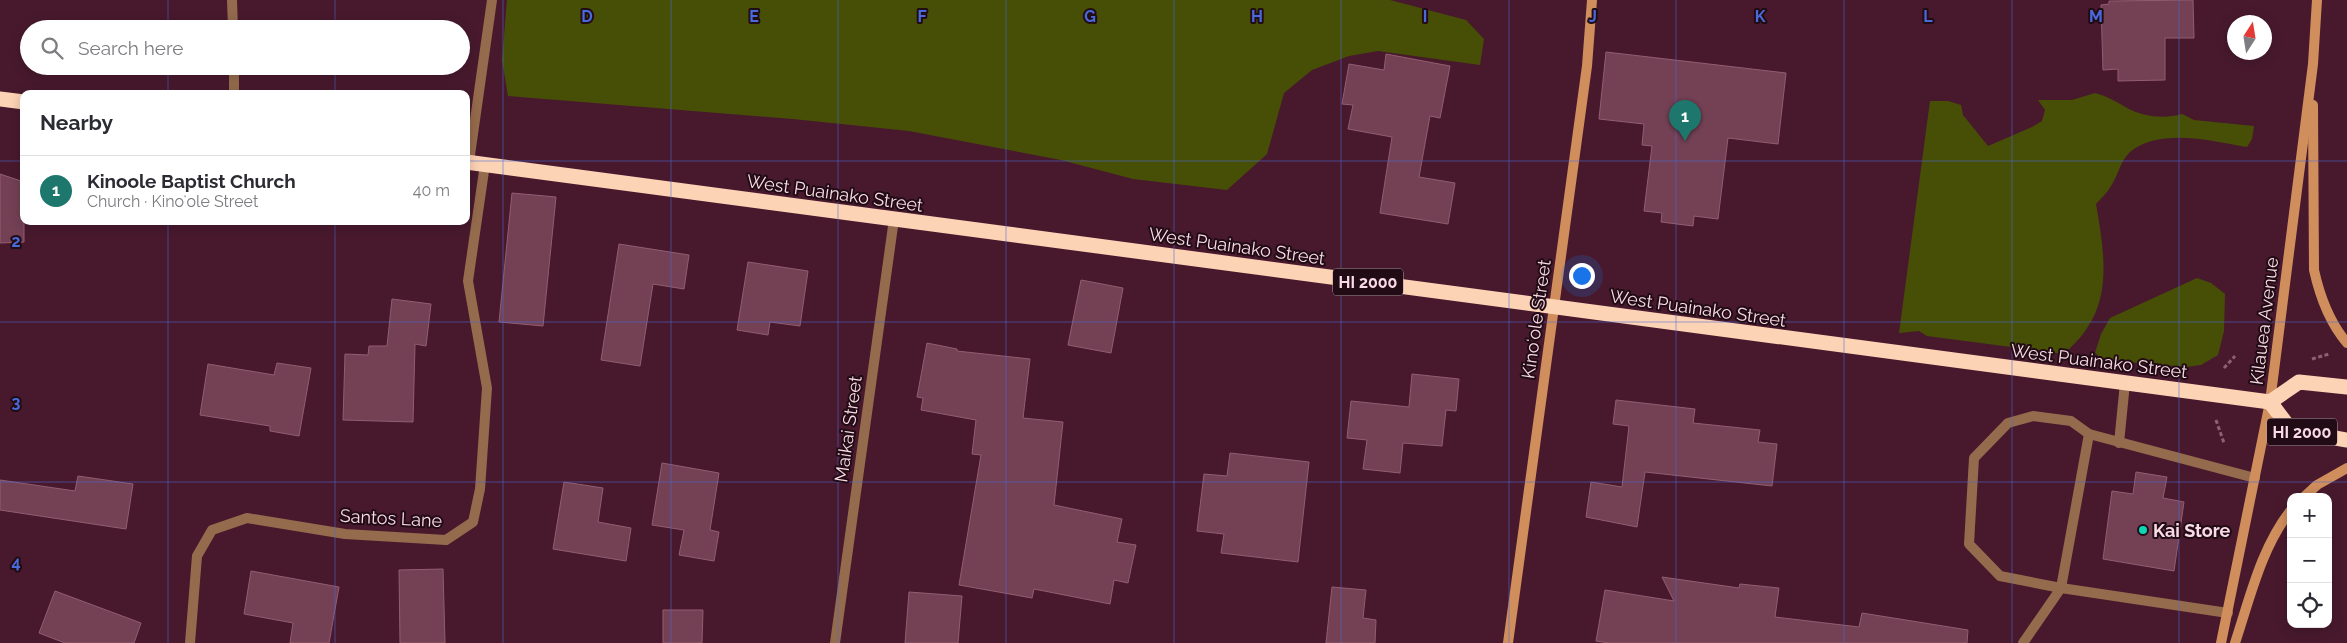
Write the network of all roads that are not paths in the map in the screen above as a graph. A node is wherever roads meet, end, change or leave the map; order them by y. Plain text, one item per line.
1 (232, 0) edge
2 (492, 0) edge
3 (1592, 0) edge
4 (2316, 0) edge
5 (233, 20) edge
6 (2313, 64) junction
7 (234, 75) edge
8 (234, 90) edge
9 (0, 99) edge
10 (20, 102) edge
11 (470, 143) edge
12 (470, 162) edge
13 (485, 164) junction
14 (894, 219) junction
15 (1555, 307) junction
16 (2347, 343) edge
17 (2125, 384) junction
18 (2347, 387) edge
19 (2270, 402) junction
20 (2089, 434) junction
21 (2347, 440) edge
22 (2119, 443) junction
23 (2347, 468) edge
24 (2255, 478) junction
25 (2308, 493) edge
26 (2287, 515) edge
27 (2061, 588) junction
28 (2228, 613) junction
29 (190, 643) edge
30 (835, 643) edge
31 (1508, 643) edge
32 (2023, 643) edge
33 (2221, 643) edge
34 (2235, 643) edge

1 - 5 street
2 - 11 street
3 - 15 street, Kinoʻole Street
4 - 6 street, Kilauea Avenue
6 - 16 street
6 - 19 street, Kilauea Avenue
7 - 8 street
9 - 10 highway
12 - 13 highway, West Puainako Street / HI 2000
13 - 14 highway, West Puainako Street / HI 2000
13 - 29 street, Santos Lane
14 - 15 highway, West Puainako Street / HI 2000
14 - 30 street, Maikai Street
15 - 17 highway, West Puainako Street / HI 2000
15 - 31 street, Kinoʻole Street
17 - 19 highway, West Puainako Street / HI 2000
17 - 22 street
18 - 19 highway, HI 2000
19 - 21 highway, HI 2000
19 - 24 street, Kilauea Avenue
20 - 22 street
20 - 27 street
20 - 27 street
22 - 24 street
23 - 25 street
24 - 28 street, Kilauea Avenue
26 - 34 street
27 - 28 street
27 - 32 street
28 - 33 street, Kilauea Avenue

